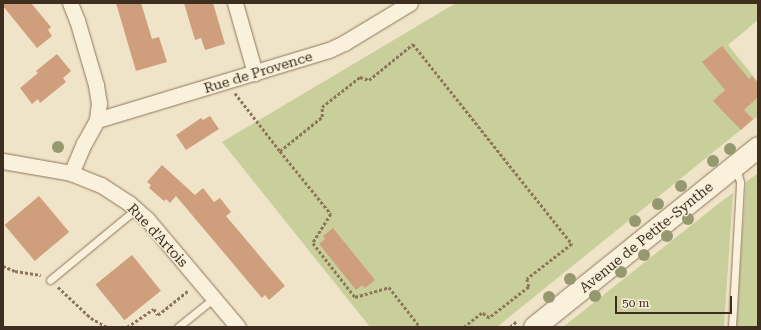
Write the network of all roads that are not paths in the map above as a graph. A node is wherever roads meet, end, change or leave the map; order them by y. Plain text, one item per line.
1 (70, 3) edge
2 (235, 3) edge
3 (410, 3) edge
4 (255, 73) junction
5 (97, 120) junction
6 (758, 147) edge
7 (3, 161) edge
8 (735, 165) junction
9 (71, 173) junction
10 (136, 208) junction
11 (50, 280) road end
12 (214, 298) junction
13 (178, 327) edge
14 (238, 327) edge
15 (534, 327) edge
16 (732, 327) edge

1 - 5 street
2 - 4 street
3 - 4 street, Rue de Provence
4 - 5 street, Rue de Provence
5 - 9 street
6 - 8 street, Avenue de Petite-Synthe
7 - 9 street, Rue d'Artois
8 - 15 street, Avenue de Petite-Synthe
8 - 16 lane
9 - 10 street, Rue d'Artois
10 - 11 lane
10 - 12 street, Rue d'Artois
12 - 13 lane
12 - 14 street, Rue d'Artois

